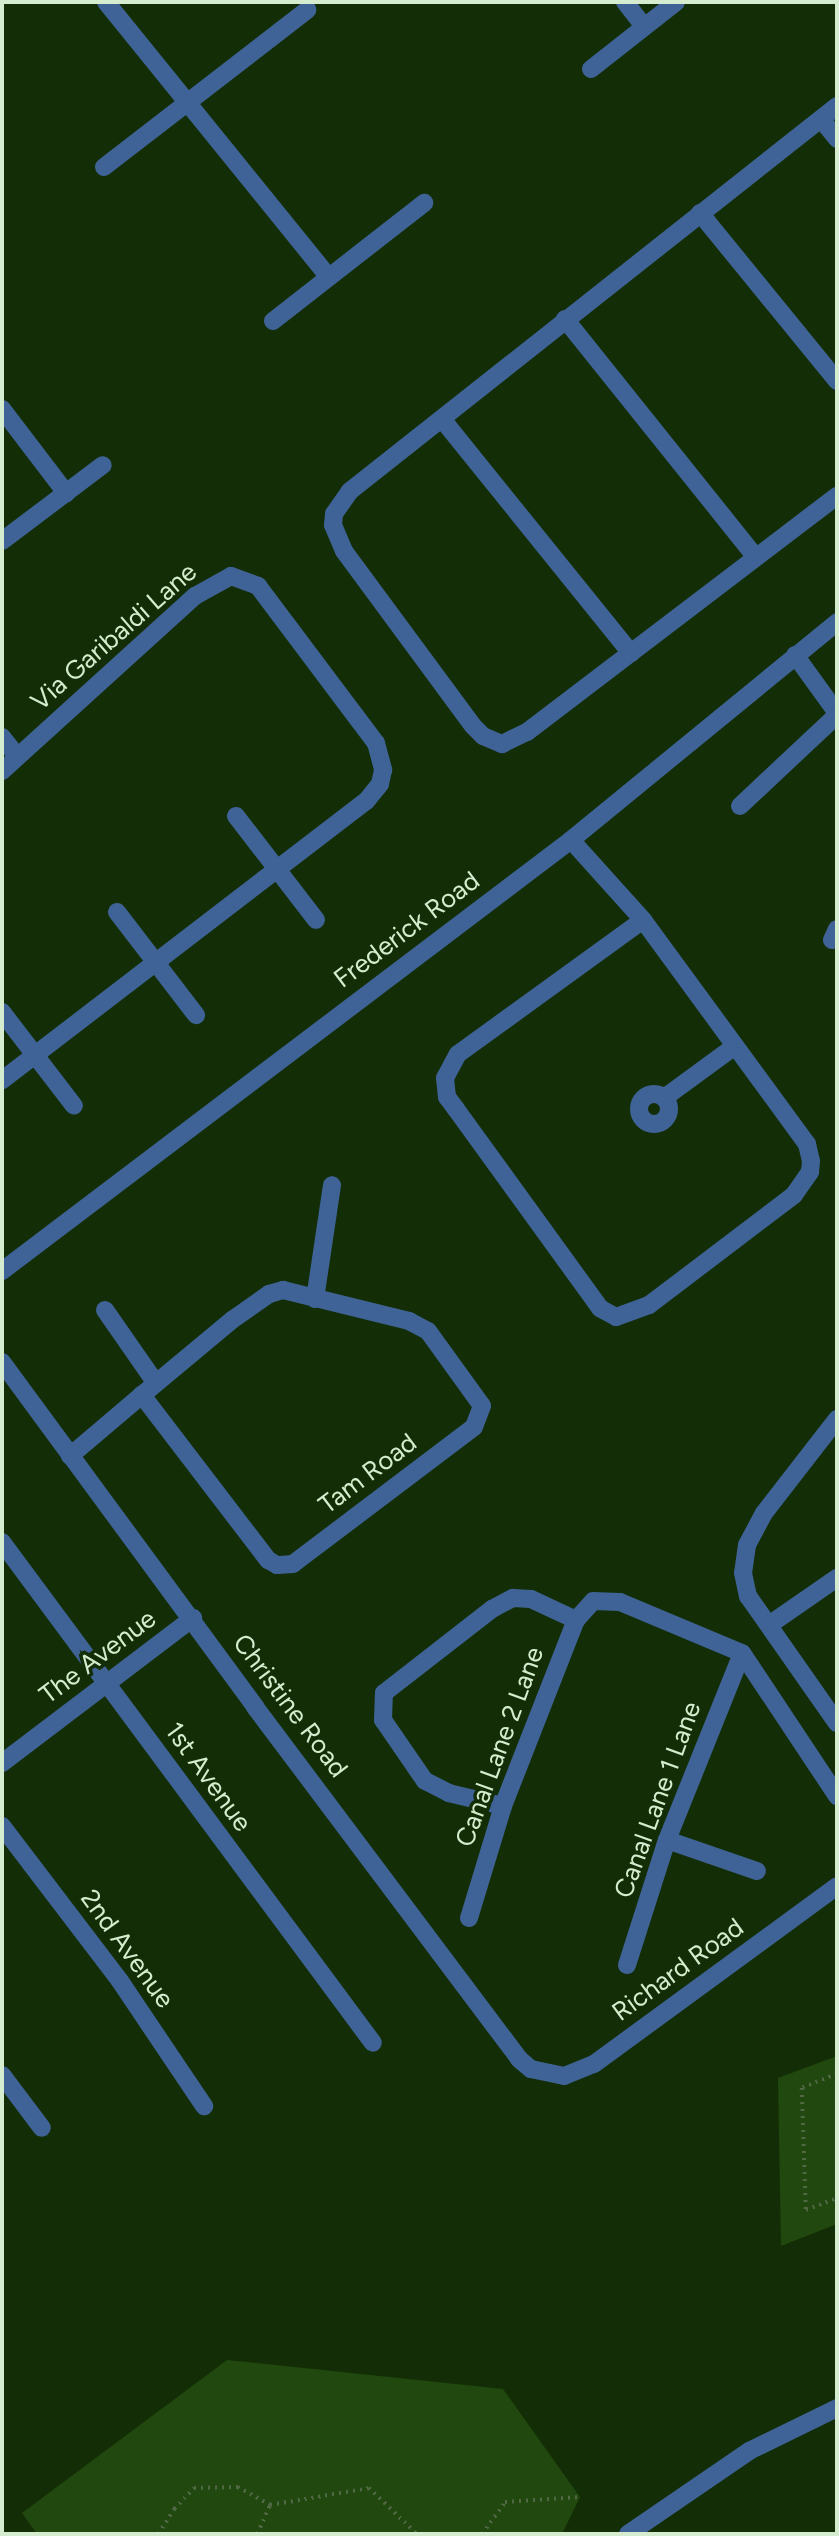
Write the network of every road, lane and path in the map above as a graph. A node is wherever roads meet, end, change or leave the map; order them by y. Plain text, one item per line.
1 (106, 2) edge
2 (625, 2) edge
3 (676, 2) edge
4 (307, 10) dead end
5 (644, 26) junction
6 (591, 69) dead end
7 (188, 99) junction
8 (837, 106) edge
9 (821, 119) junction
10 (837, 139) edge
11 (104, 167) dead end
12 (424, 203) dead end
13 (700, 213) junction
14 (328, 276) junction
15 (565, 319) junction
16 (273, 321) dead end
17 (837, 381) edge
18 (2, 409) edge
19 (442, 419) junction
20 (103, 465) dead end
21 (66, 493) junction
22 (837, 496) edge
23 (2, 541) edge
24 (756, 557) junction
25 (837, 622) edge
26 (631, 653) junction
27 (795, 655) junction
28 (837, 714) edge
29 (2, 737) edge
30 (18, 757) junction
31 (2, 771) edge
32 (740, 806) dead end
33 (236, 816) dead end
34 (571, 840) junction
35 (280, 870) junction
36 (117, 912) dead end
37 (316, 920) dead end
38 (643, 920) junction
39 (157, 961) junction
40 (2, 1012) edge
41 (196, 1015) dead end
42 (735, 1046) junction
43 (35, 1056) junction
44 (2, 1080) edge
45 (663, 1098) dead end
46 (74, 1106) dead end
47 (332, 1185) dead end
48 (2, 1270) edge
49 (315, 1299) junction
50 (105, 1310) dead end
51 (2, 1362) edge
52 (149, 1389) junction
53 (837, 1419) edge
54 (70, 1456) junction
55 (2, 1542) edge
56 (837, 1578) edge
57 (192, 1618) junction
58 (576, 1620) junction
59 (769, 1625) junction
60 (742, 1653) junction
61 (109, 1684) junction
62 (837, 1723) edge
63 (2, 1763) edge
64 (837, 1796) edge
65 (503, 1806) junction
66 (2, 1826) edge
67 (667, 1840) junction
68 (757, 1871) dead end
69 (837, 1886) edge
70 (469, 1918) dead end
71 (627, 1965) dead end
72 (373, 2043) dead end
73 (542, 2074) joint
74 (837, 2074) edge
75 (2, 2075) edge
76 (204, 2106) dead end
77 (42, 2128) dead end
78 (837, 2198) edge
79 (837, 2408) edge
80 (580, 2497) dead end
81 (270, 2505) junction
82 (158, 2534) edge
83 (257, 2534) edge
84 (417, 2534) edge
85 (482, 2534) edge
86 (628, 2534) edge

1 - 7 street
2 - 5 street
3 - 5 street
4 - 7 street
5 - 6 street
7 - 11 street
7 - 14 street
8 - 9 street
9 - 10 street
9 - 13 street
12 - 14 street
13 - 15 street
13 - 17 street
14 - 16 street
15 - 19 street
15 - 24 street
18 - 21 street
19 - 26 street
19 - 26 street
20 - 21 street
21 - 23 street
22 - 24 street
24 - 26 street
25 - 27 street, Frederick Road
27 - 28 street
27 - 34 street, Frederick Road
28 - 32 street
29 - 30 street
30 - 31 street, Via Garibaldi Lane
30 - 35 street, Via Garibaldi Lane
33 - 35 street
34 - 38 street
34 - 48 street, Frederick Road
35 - 37 street
35 - 39 street, Via Garibaldi Lane
36 - 39 street
38 - 42 street
38 - 42 street
39 - 41 street
39 - 43 street, Via Garibaldi Lane
40 - 43 street
42 - 45 street
43 - 44 street, Via Garibaldi Lane
43 - 46 street
47 - 49 street
49 - 52 street, Tam Road
49 - 52 street, Tam Road
50 - 52 street, Tam Road
51 - 54 street, Christine Road
52 - 54 street, Tam Road
53 - 59 street
54 - 57 street, Christine Road
55 - 61 street, 1st Avenue
56 - 59 street
57 - 61 street, The Avenue
57 - 73 street, Christine Road
58 - 60 street, Canal Lane 2 Lane
58 - 65 street, Canal Lane 2 Lane
58 - 65 street
59 - 62 street
60 - 64 street
60 - 67 street, Canal Lane 1 Lane
61 - 63 street, The Avenue
61 - 72 street, 1st Avenue
65 - 70 street, Canal Lane 2 Lane
66 - 76 street, 2nd Avenue
67 - 68 street
67 - 71 street, Canal Lane 1 Lane
69 - 73 street, Richard Road
74 - 78 path
75 - 77 street
79 - 86 street
80 - 85 path
81 - 82 path
81 - 83 path
81 - 84 path

